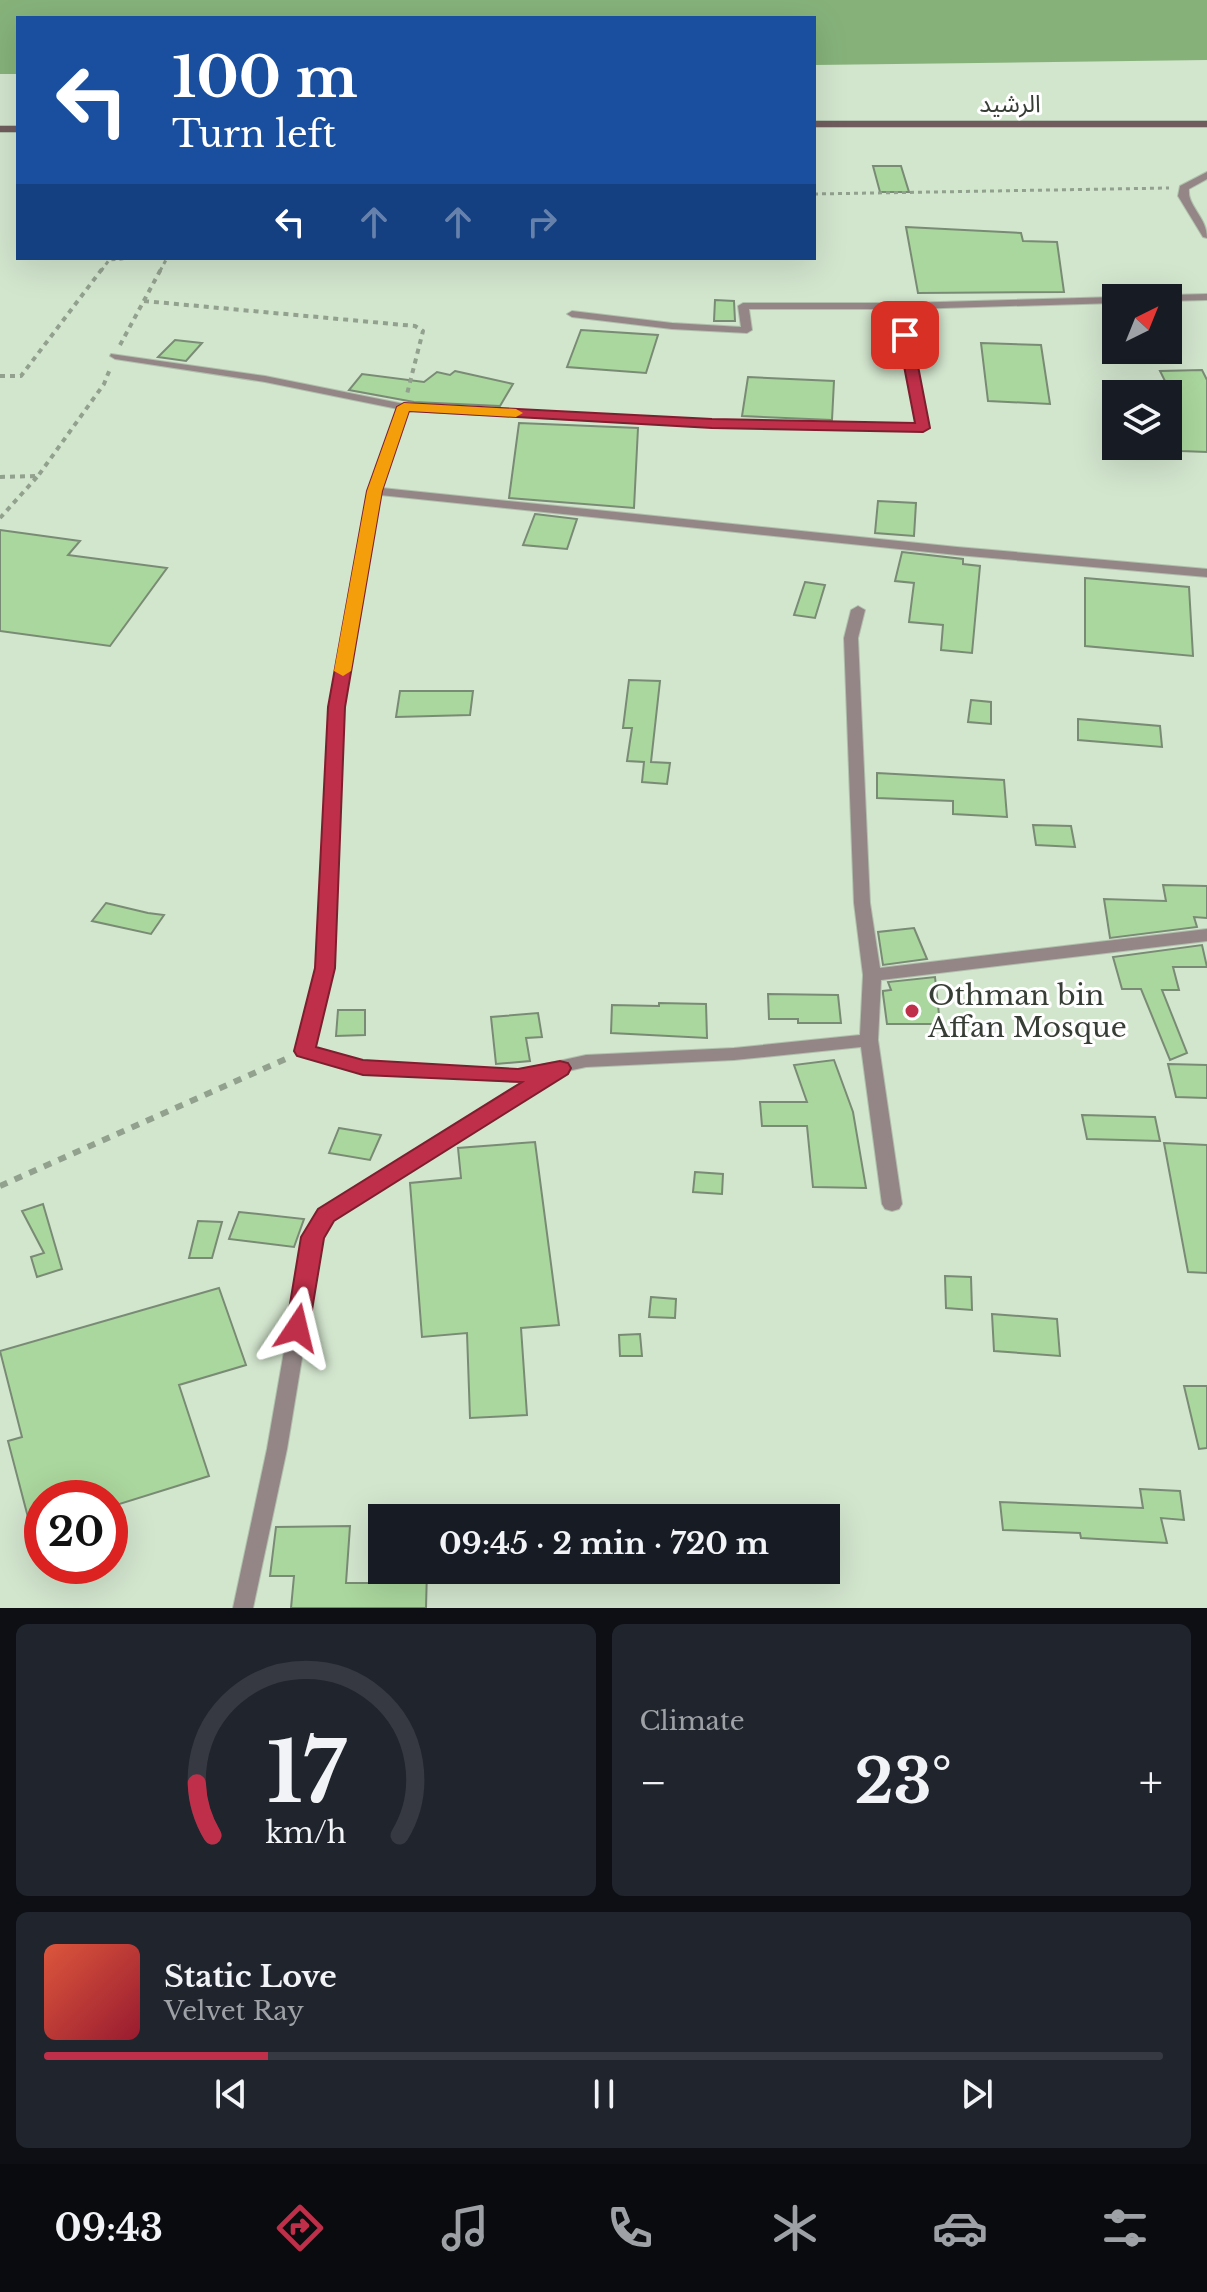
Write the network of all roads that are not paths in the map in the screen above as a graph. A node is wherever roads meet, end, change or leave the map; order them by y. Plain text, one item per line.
1 (816, 124) edge
2 (1207, 124) edge
3 (1207, 175) edge
4 (1207, 235) edge
5 (1207, 297) edge
6 (1182, 298) edge
7 (1102, 300) edge
8 (905, 306) junction
9 (572, 314) dead end
10 (115, 356) road end
11 (404, 407) junction
12 (375, 491) junction
13 (1207, 573) edge
14 (858, 610) dead end
15 (1207, 935) edge
16 (872, 975) junction
17 (869, 1040) junction
18 (305, 1051) joint
19 (560, 1068) junction
20 (892, 1204) dead end
21 (243, 1608) edge

1 - 2 main road, الرشيد
3 - 4 street
5 - 6 lane
7 - 8 lane
8 - 9 lane
8 - 11 lane
10 - 11 lane
11 - 12 lane
12 - 13 lane
12 - 18 lane
14 - 16 street
15 - 16 street
16 - 17 street
17 - 19 street
17 - 20 street
18 - 19 street
19 - 21 lane

